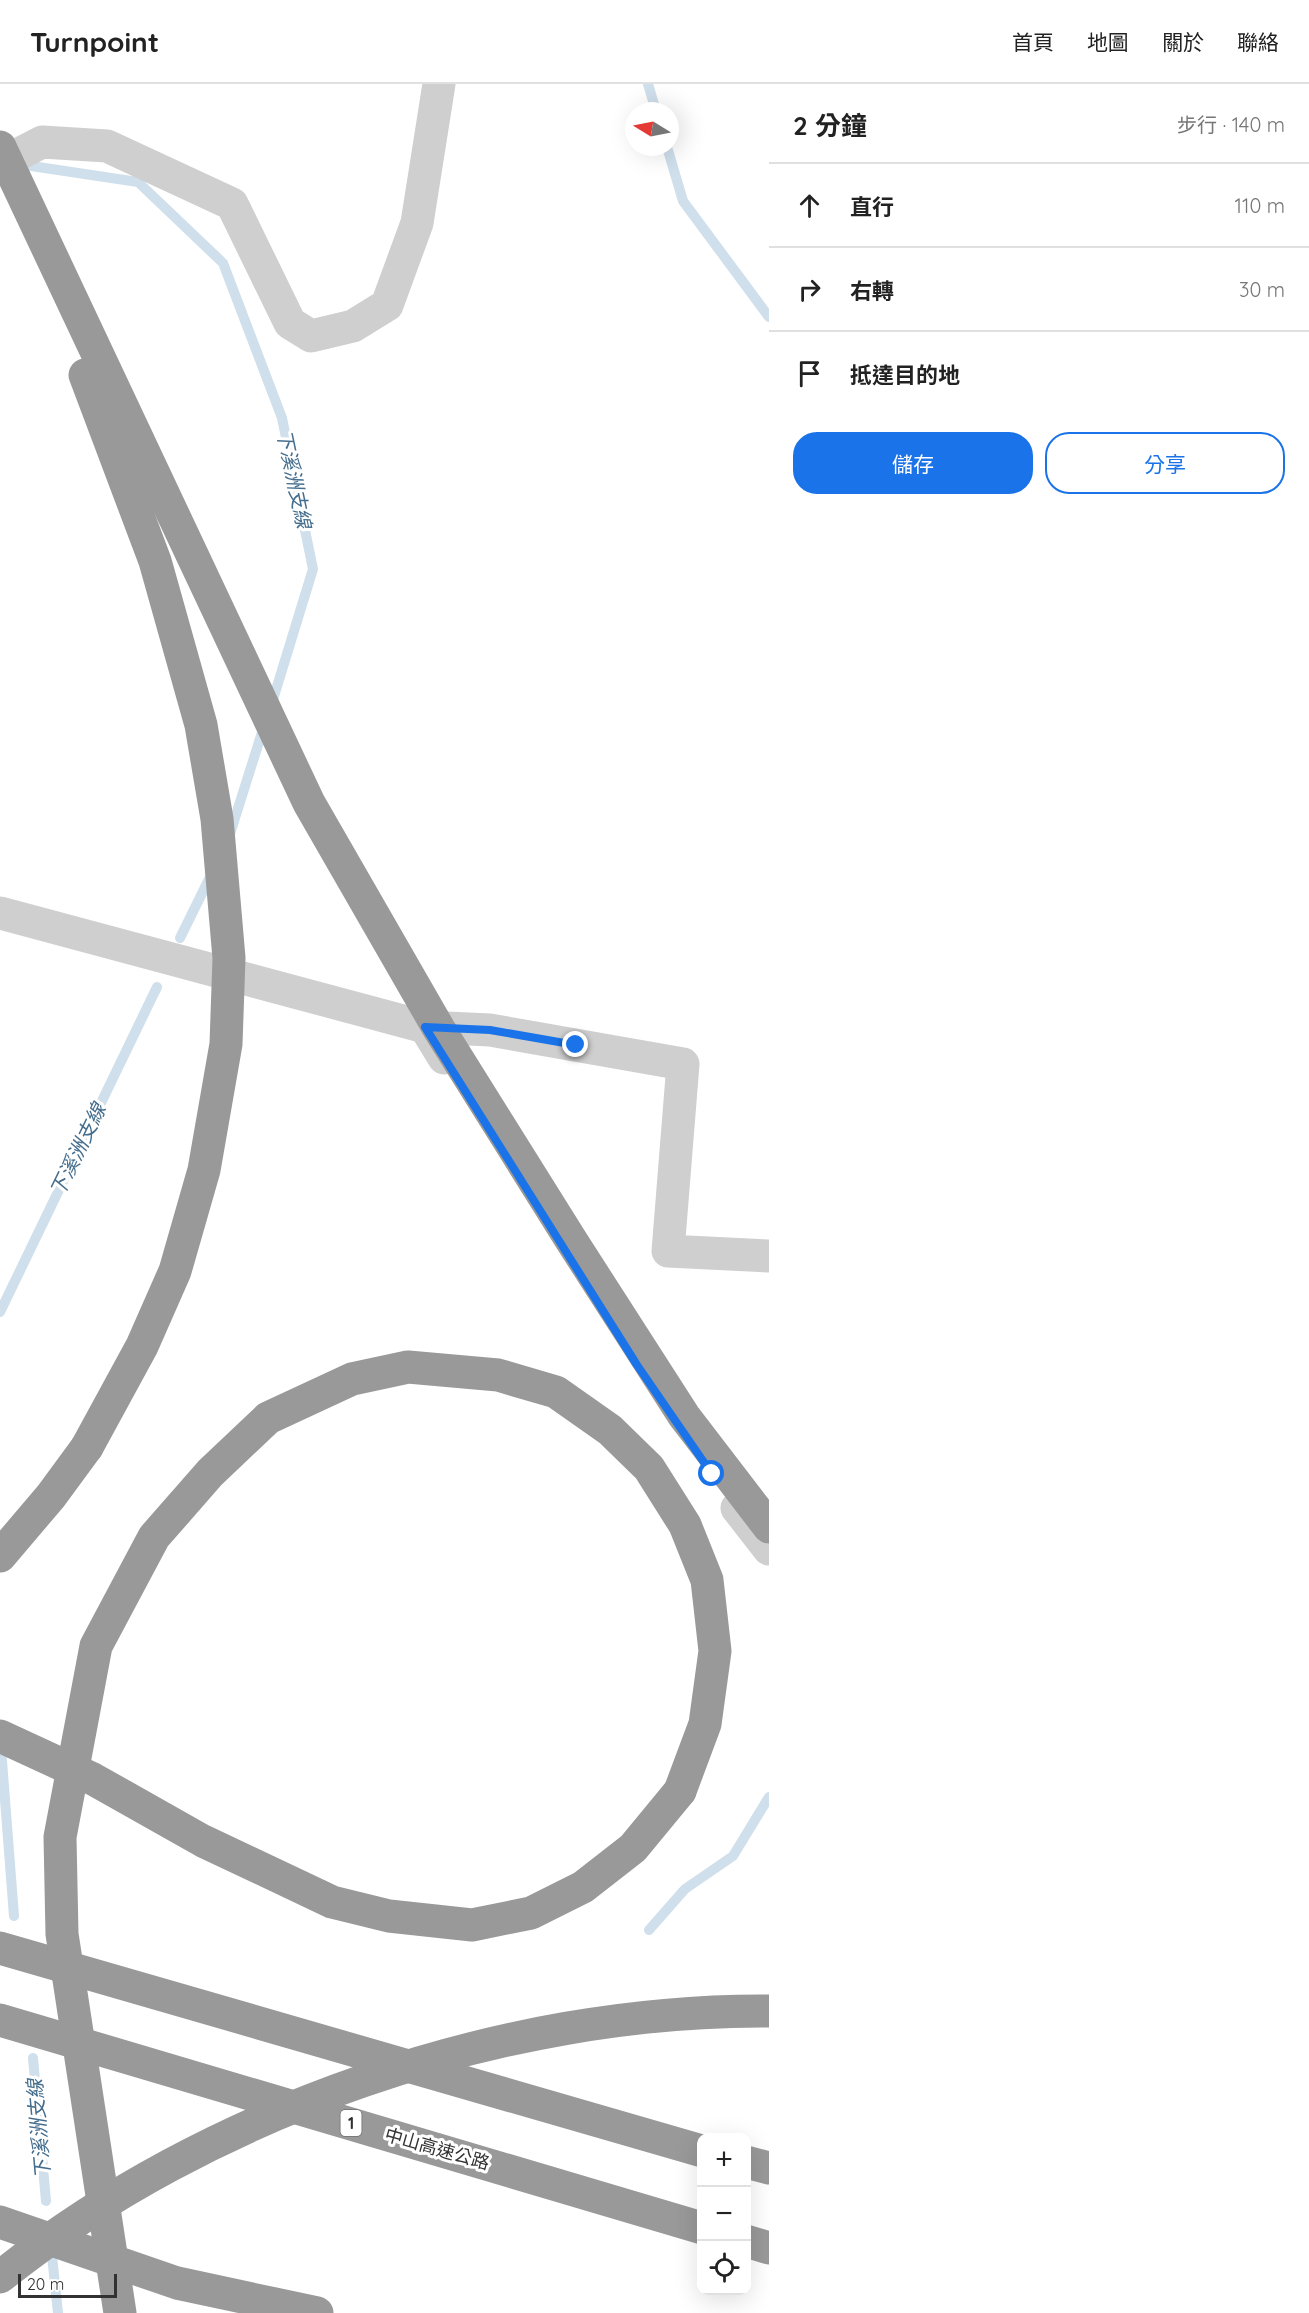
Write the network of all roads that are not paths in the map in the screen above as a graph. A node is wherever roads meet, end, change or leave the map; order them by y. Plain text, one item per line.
1 (439, 84) edge
2 (0, 148) edge
3 (0, 164) edge
4 (0, 913) edge
5 (425, 1027) junction
6 (769, 1257) edge
7 (769, 1527) edge
8 (769, 1549) edge
9 (0, 1556) edge
10 (0, 1736) edge
11 (0, 1948) edge
12 (769, 2011) edge
13 (0, 2020) edge
14 (697, 2150) edge
15 (751, 2163) edge
16 (769, 2168) edge
17 (0, 2222) edge
18 (697, 2227) edge
19 (751, 2242) edge
20 (769, 2248) edge
21 (0, 2277) edge
22 (120, 2313) edge
23 (317, 2313) edge

1 - 3 lane
2 - 7 highway, bridge
2 - 9 highway, bridge
4 - 5 lane
5 - 6 lane
5 - 8 lane
10 - 22 highway, bridge
11 - 14 highway
12 - 21 highway, bridge
13 - 18 highway, 中山高速公路 / 1
15 - 16 highway
17 - 23 highway
19 - 20 highway

